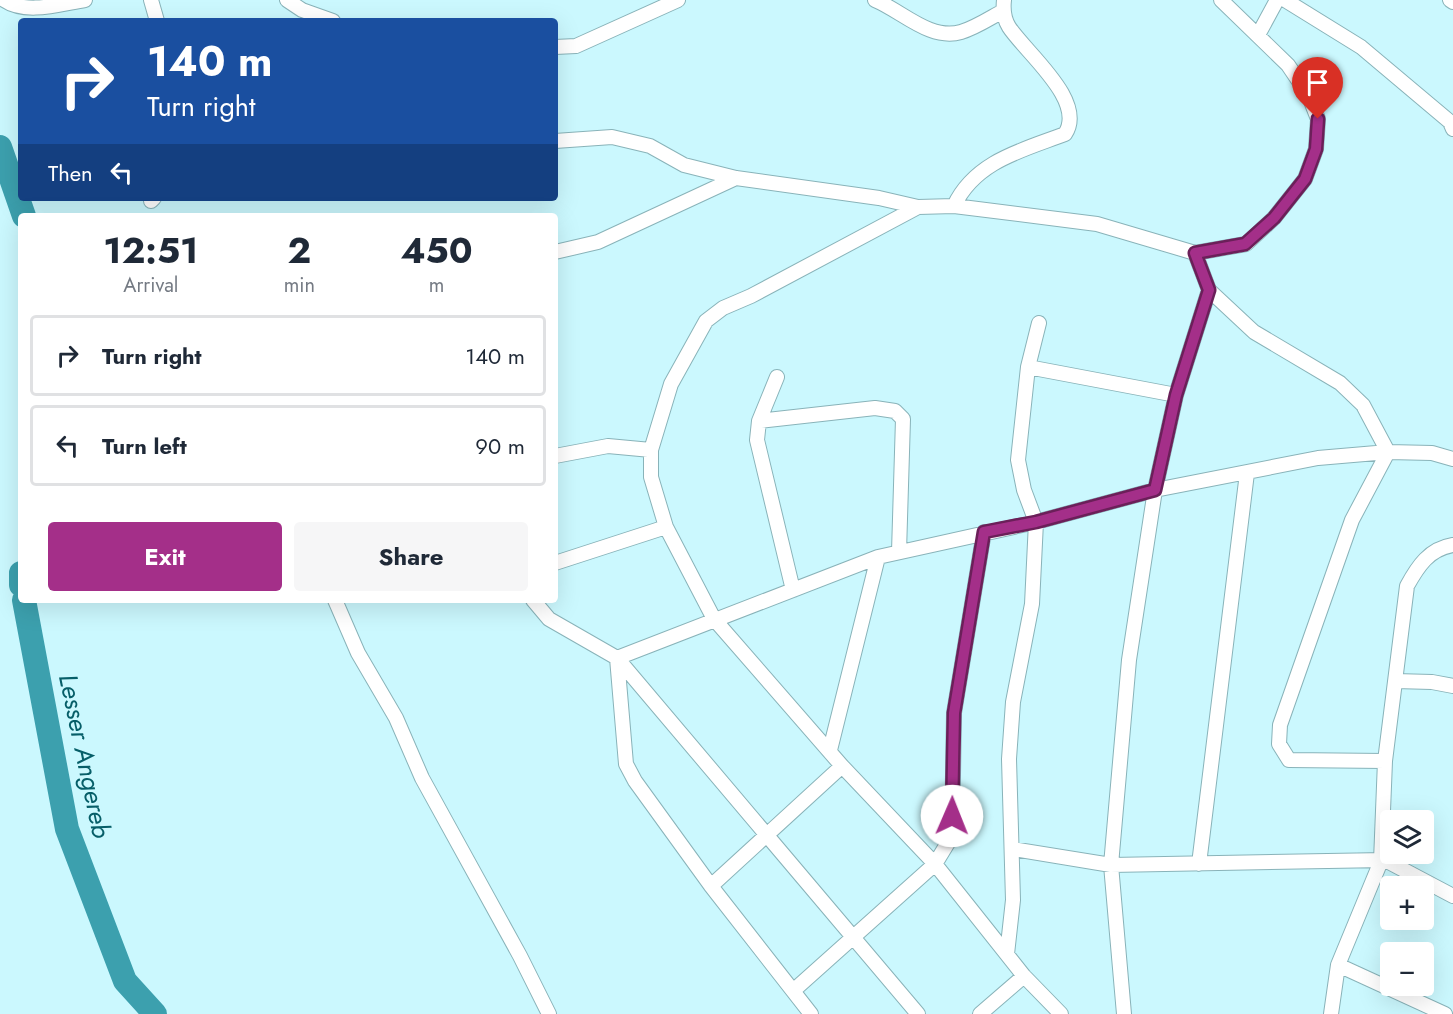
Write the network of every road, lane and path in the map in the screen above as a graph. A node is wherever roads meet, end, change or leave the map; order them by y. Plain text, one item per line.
1 (4, 0) edge
2 (85, 0) edge
3 (151, 0) edge
4 (286, 0) edge
5 (678, 0) edge
6 (875, 0) edge
7 (1221, 0) edge
8 (1277, 0) edge
9 (1285, 0) edge
10 (41, 4) edge
11 (1003, 5) edge
12 (156, 18) edge
13 (325, 18) edge
14 (1258, 35) junction
15 (558, 46) edge
16 (1453, 129) edge
17 (558, 141) edge
18 (736, 178) junction
19 (954, 206) junction
20 (918, 207) junction
21 (558, 251) edge
22 (1195, 253) junction
23 (1209, 290) junction
24 (1039, 323) dead end
25 (1028, 367) junction
26 (777, 377) dead end
27 (1176, 395) junction
28 (759, 421) junction
29 (651, 450) junction
30 (1388, 452) junction
31 (558, 455) edge
32 (1453, 459) edge
33 (1247, 473) junction
34 (1155, 490) junction
35 (1036, 522) junction
36 (666, 528) junction
37 (984, 532) junction
38 (1453, 545) edge
39 (899, 552) junction
40 (878, 557) junction
41 (558, 562) edge
42 (793, 590) junction
43 (336, 603) edge
44 (535, 603) edge
45 (714, 619) junction
46 (617, 658) junction
47 (1395, 681) junction
48 (1453, 686) edge
49 (830, 750) junction
50 (1385, 761) junction
51 (842, 766) junction
52 (1383, 810) edge
53 (767, 835) junction
54 (1013, 849) junction
55 (1380, 861) edge
56 (1380, 863) edge
57 (935, 864) junction
58 (1198, 864) junction
59 (1387, 864) edge
60 (1111, 865) junction
61 (711, 886) junction
62 (1453, 896) edge
63 (853, 937) junction
64 (1007, 954) junction
65 (1338, 965) junction
66 (1024, 976) junction
67 (793, 991) junction
68 (549, 1014) edge
69 (811, 1014) edge
70 (918, 1014) edge
71 (980, 1014) edge
72 (1061, 1014) edge
73 (1124, 1014) edge
74 (1331, 1014) edge
75 (1445, 1014) edge

1 - 10 street
2 - 10 street
3 - 12 street
4 - 13 street
5 - 15 street
6 - 11 street
7 - 14 street
8 - 14 street
9 - 16 street
11 - 19 street
14 - 22 street
17 - 18 street
18 - 20 street
18 - 21 street
19 - 20 street
19 - 22 street
20 - 29 street
22 - 23 street
23 - 27 street
23 - 30 street
24 - 25 street
25 - 27 street
25 - 35 street
26 - 28 street
27 - 34 street
28 - 39 street
28 - 42 street
29 - 31 street
29 - 36 street
30 - 32 street
30 - 33 street
30 - 50 street
33 - 34 street
33 - 58 street
34 - 35 street
34 - 60 street
35 - 37 street
35 - 54 street
36 - 41 street
36 - 45 street
37 - 39 street
37 - 57 street
38 - 47 street
39 - 40 street
40 - 42 street
40 - 49 street
42 - 45 street
43 - 68 street
44 - 46 street
45 - 46 street
45 - 49 street
46 - 53 street
46 - 61 street
47 - 48 street
47 - 50 street
49 - 51 street
50 - 52 street
51 - 53 street
51 - 57 street
53 - 61 street
53 - 63 street
54 - 60 street
54 - 64 street
55 - 58 street
56 - 65 street
57 - 63 street
57 - 64 street
58 - 60 street
59 - 62 street
60 - 73 street
61 - 67 street
63 - 67 street
63 - 70 street
64 - 66 street
65 - 74 street
65 - 75 street
66 - 71 street
66 - 72 street
67 - 69 street

